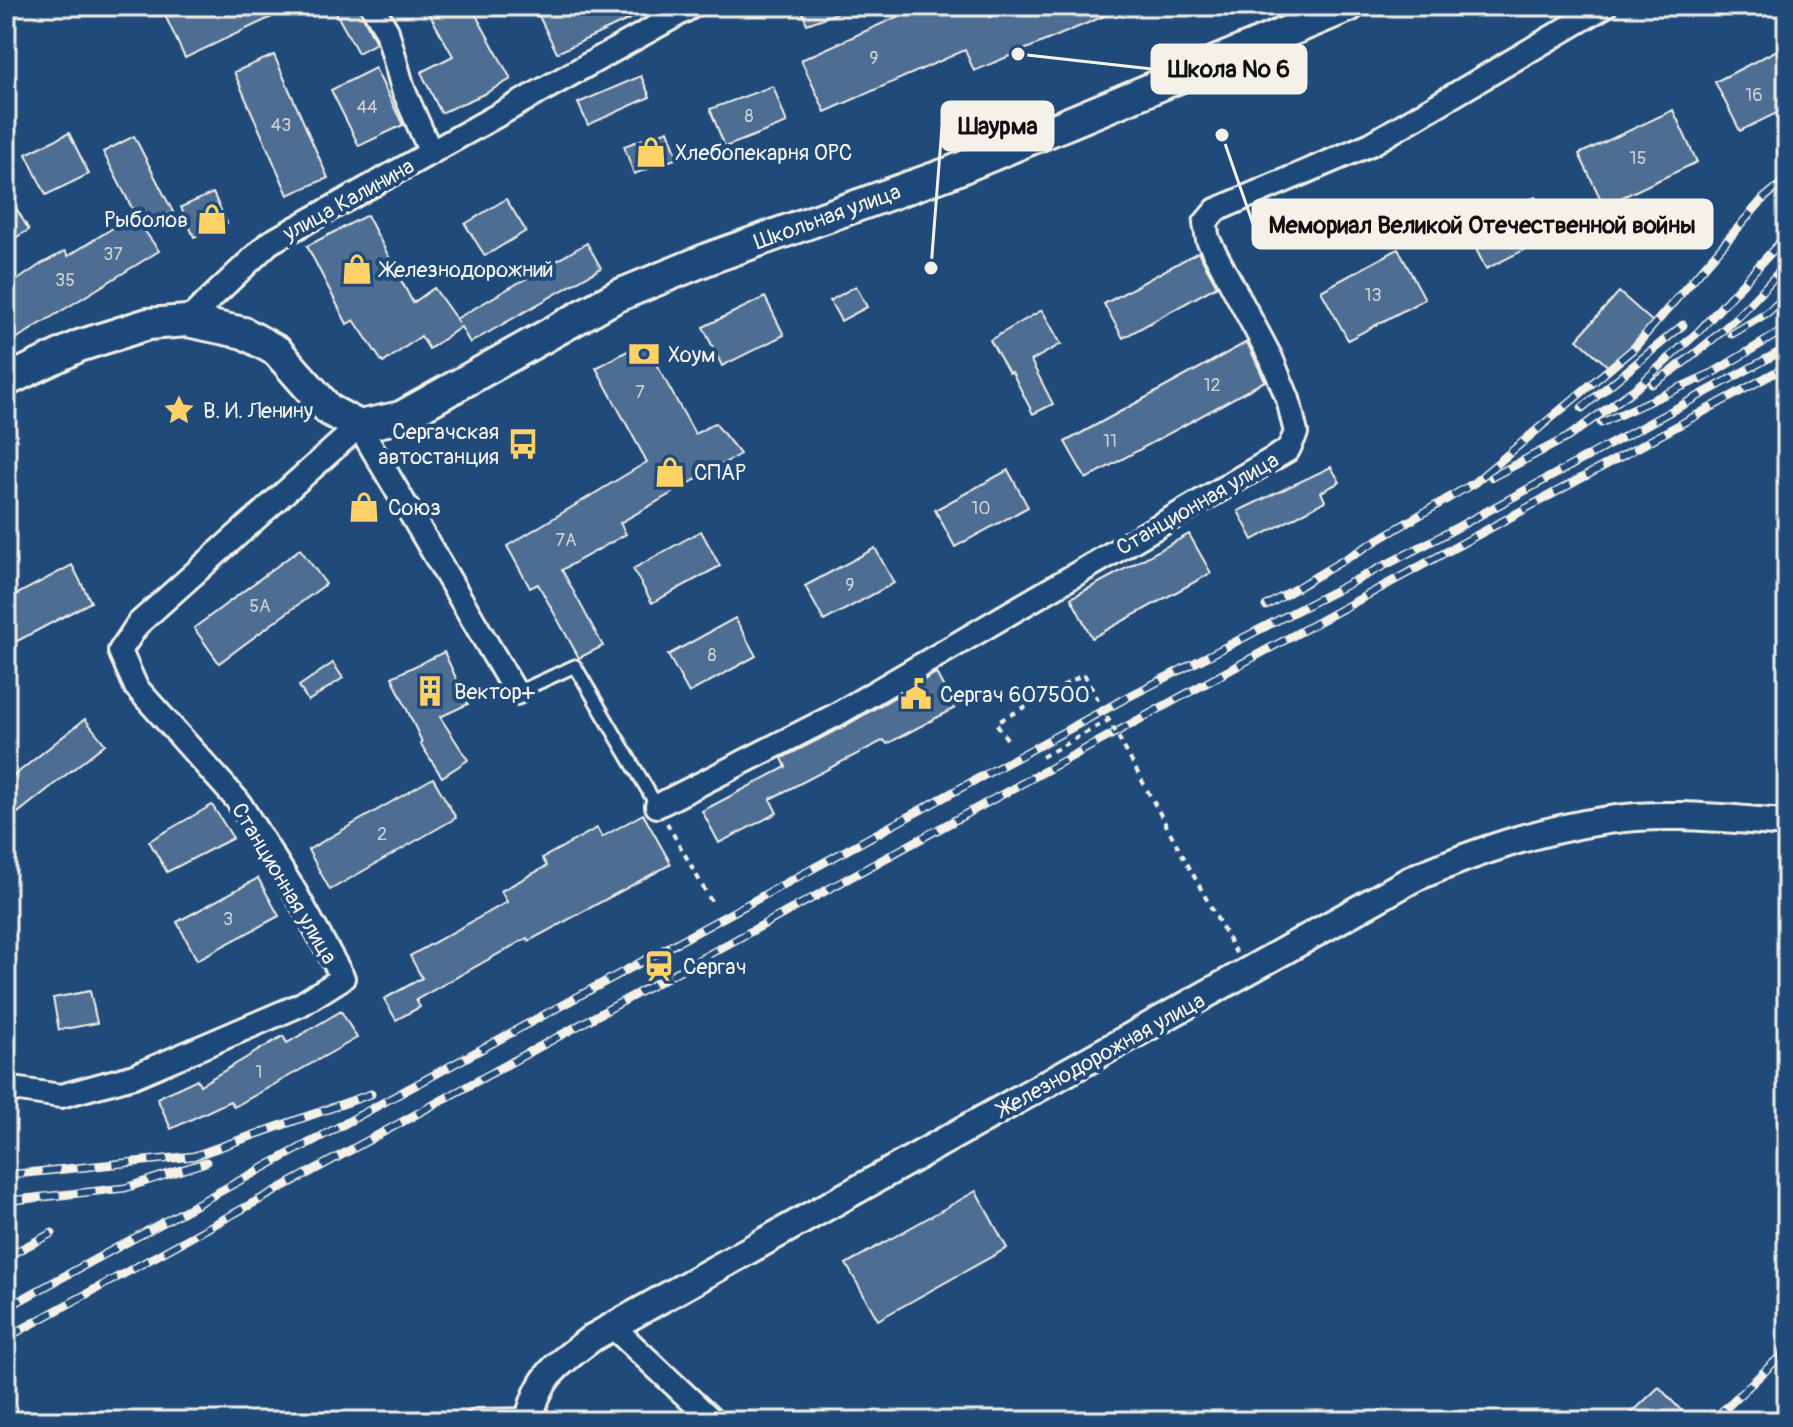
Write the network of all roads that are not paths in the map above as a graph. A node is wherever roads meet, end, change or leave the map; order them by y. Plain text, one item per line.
1 (372, 6) edge
2 (693, 6) edge
3 (1349, 6) edge
4 (1605, 6) edge
5 (664, 13) edge
6 (431, 153) junction
7 (187, 321) junction
8 (6, 381) edge
9 (359, 426) junction
10 (516, 693) joint
11 (657, 806) joint
12 (1787, 823) edge
13 (6, 1088) edge
14 (613, 1327) junction
15 (477, 1421) edge
16 (529, 1421) edge
17 (713, 1421) edge

1 - 6 street
2 - 5 street, улица Калинина
3 - 9 main road, Школьная улица
4 - 11 street, Станционная улица
5 - 6 street, улица Калинина
6 - 7 street, улица Калинина
7 - 8 main road
7 - 9 main road
9 - 10 street
9 - 13 street, Станционная улица
10 - 11 lane
12 - 14 street, Железнодорожная улица
14 - 16 street, Железнодорожная улица
14 - 17 street
15 - 16 street, Железнодорожная улица

